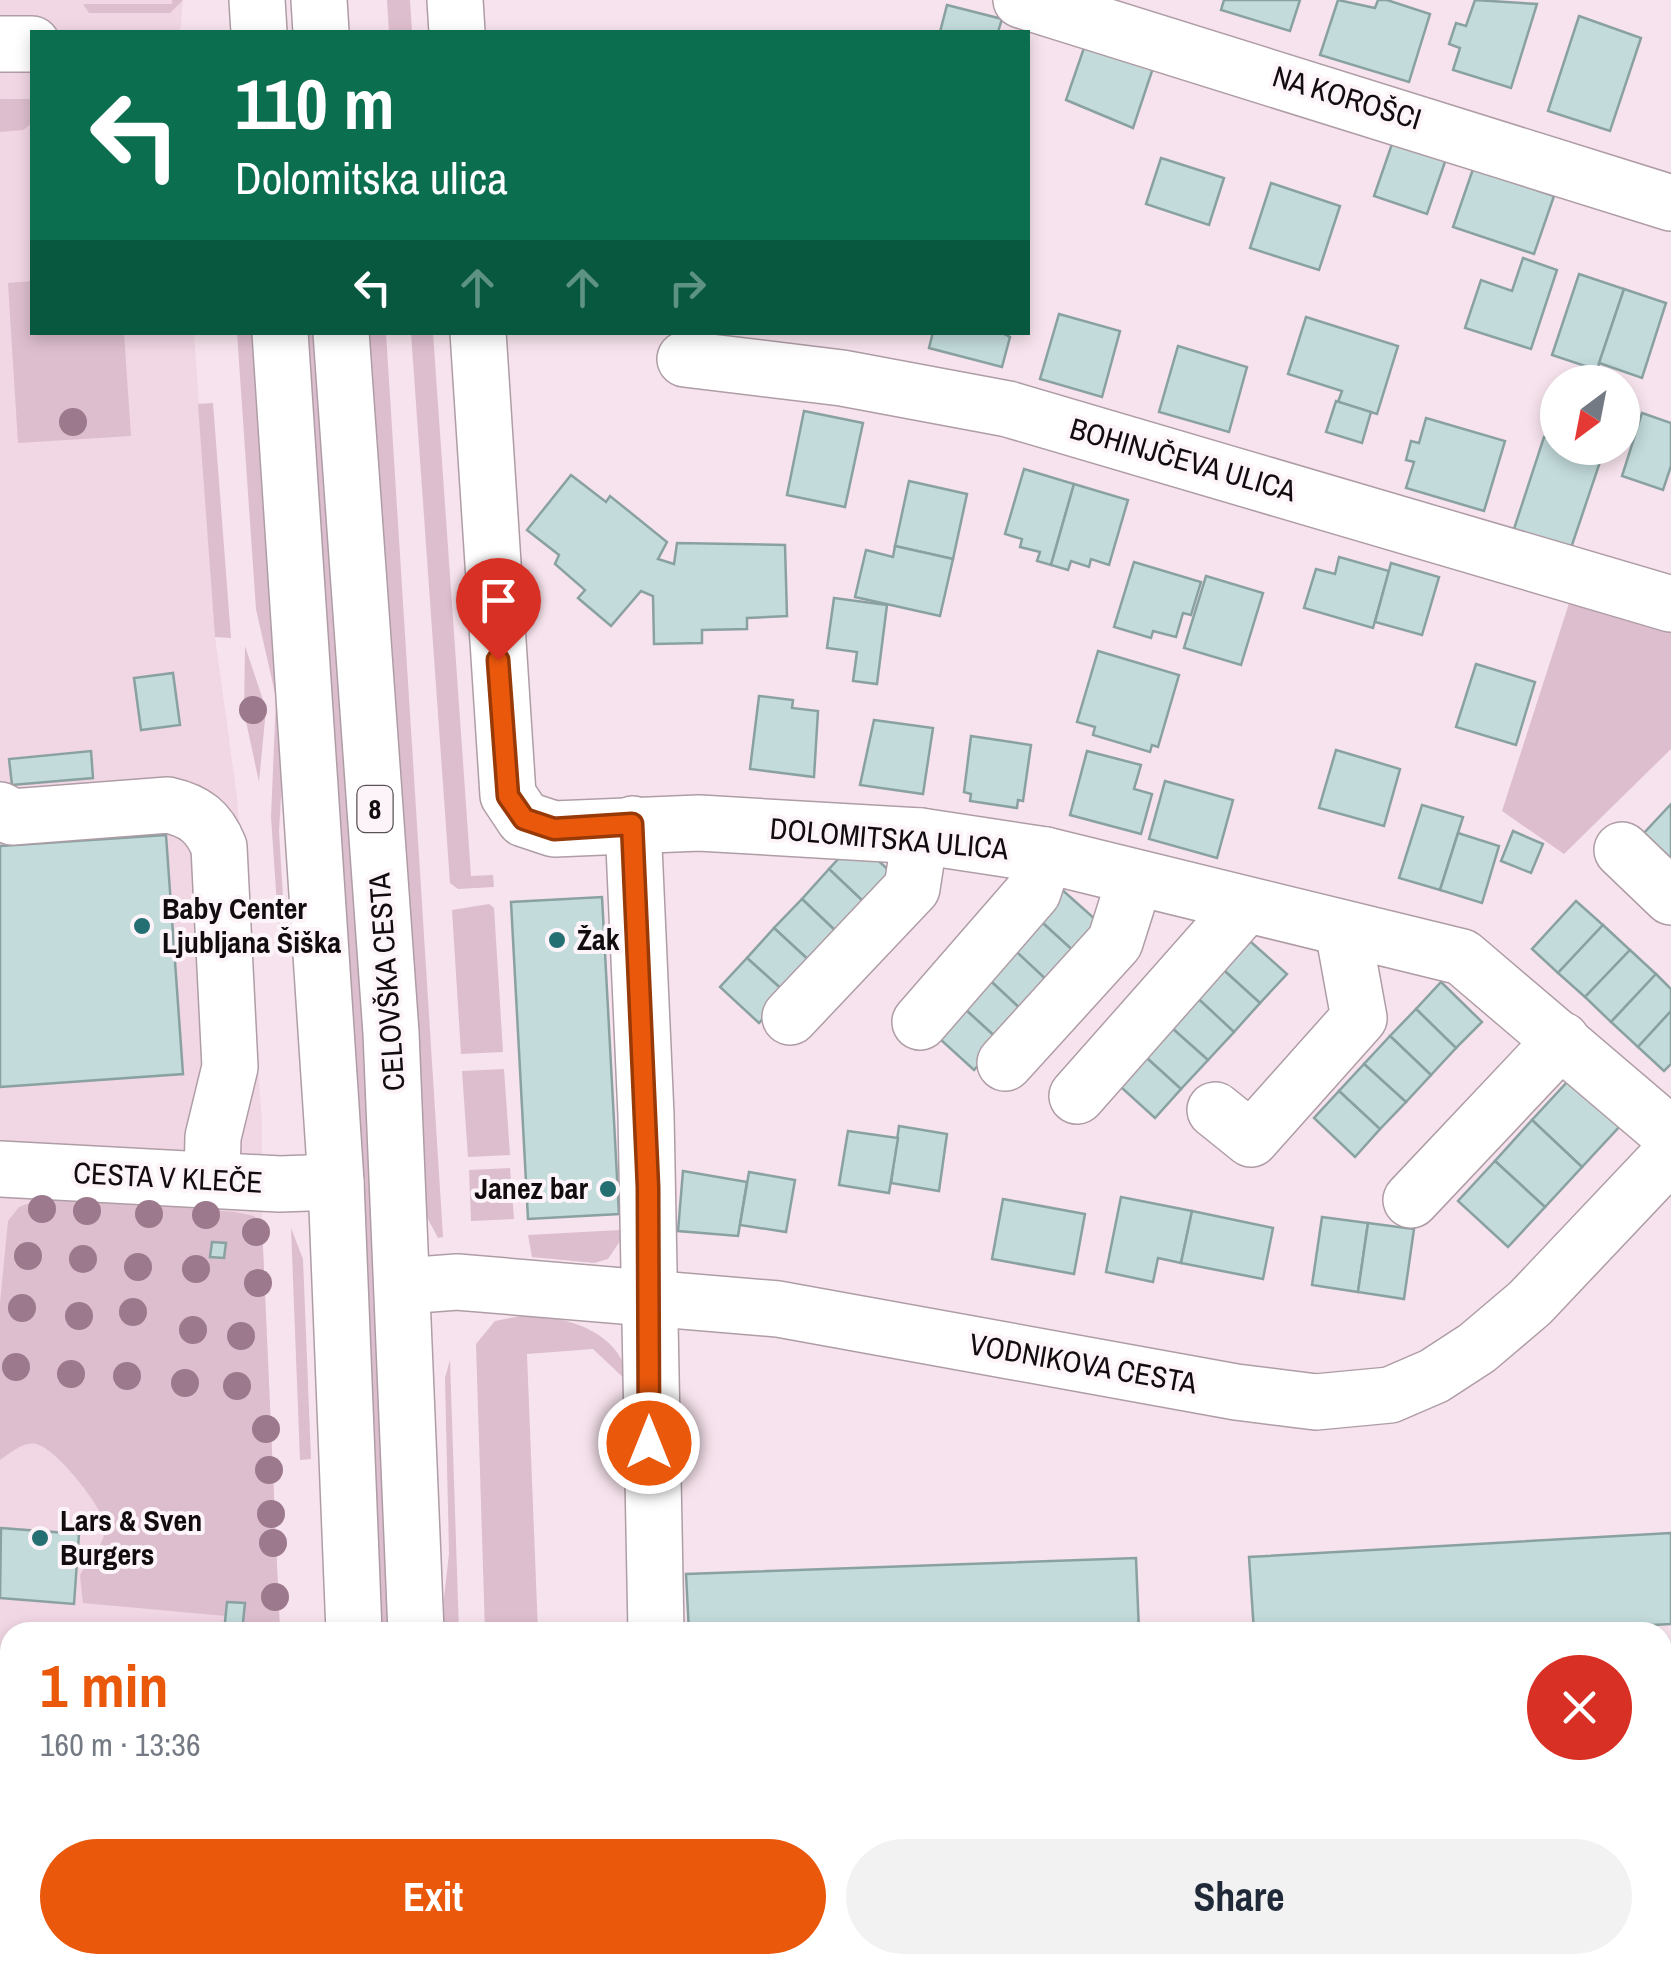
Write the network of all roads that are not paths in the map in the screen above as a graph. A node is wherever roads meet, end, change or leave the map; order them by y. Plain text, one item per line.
1 (258, 0) edge
2 (319, 0) edge
3 (455, 0) edge
4 (1021, 0) edge
5 (259, 30) edge
6 (321, 30) edge
7 (456, 30) edge
8 (0, 44) edge
9 (30, 44) edge
10 (1671, 202) edge
11 (280, 335) edge
12 (341, 335) edge
13 (478, 335) edge
14 (685, 359) dead end
15 (1671, 604) edge
16 (0, 810) edge
17 (632, 824) junction
18 (920, 836) junction
19 (1622, 850) dead end
20 (1045, 856) junction
21 (1135, 879) junction
22 (1671, 897) edge
23 (1244, 907) junction
24 (1343, 930) junction
25 (790, 1017) dead end
26 (920, 1022) dead end
27 (1562, 1040) junction
28 (1005, 1063) dead end
29 (1077, 1096) dead end
30 (1215, 1110) dead end
31 (1671, 1135) edge
32 (1671, 1154) edge
33 (0, 1169) edge
34 (212, 1178) junction
35 (336, 1182) junction
36 (1411, 1200) dead end
37 (404, 1286) junction
38 (649, 1302) junction
39 (354, 1622) edge
40 (416, 1622) edge
41 (656, 1622) edge

1 - 5 street
2 - 6 street
3 - 7 street
4 - 10 street, NA KOROŠCI
8 - 9 street
11 - 35 street, 8
12 - 37 street, CELOVŠKA CESTA / 8
13 - 17 street, DOLOMITSKA ULICA
14 - 15 street, BOHINJČEVA ULICA
16 - 34 street
17 - 18 street, DOLOMITSKA ULICA
17 - 38 street
18 - 20 street, DOLOMITSKA ULICA
18 - 25 street
19 - 22 street
20 - 21 street, DOLOMITSKA ULICA
20 - 26 street
21 - 23 street, DOLOMITSKA ULICA
21 - 28 street
23 - 24 street, DOLOMITSKA ULICA
23 - 29 street
24 - 27 street, DOLOMITSKA ULICA
24 - 30 street
27 - 31 street, DOLOMITSKA ULICA
27 - 36 street
32 - 38 street, VODNIKOVA CESTA
33 - 34 street, CESTA V KLEČE
34 - 35 street, CESTA V KLEČE
35 - 39 street, 8
37 - 38 street, VODNIKOVA CESTA
37 - 40 street, CELOVŠKA CESTA / 8
38 - 41 street

